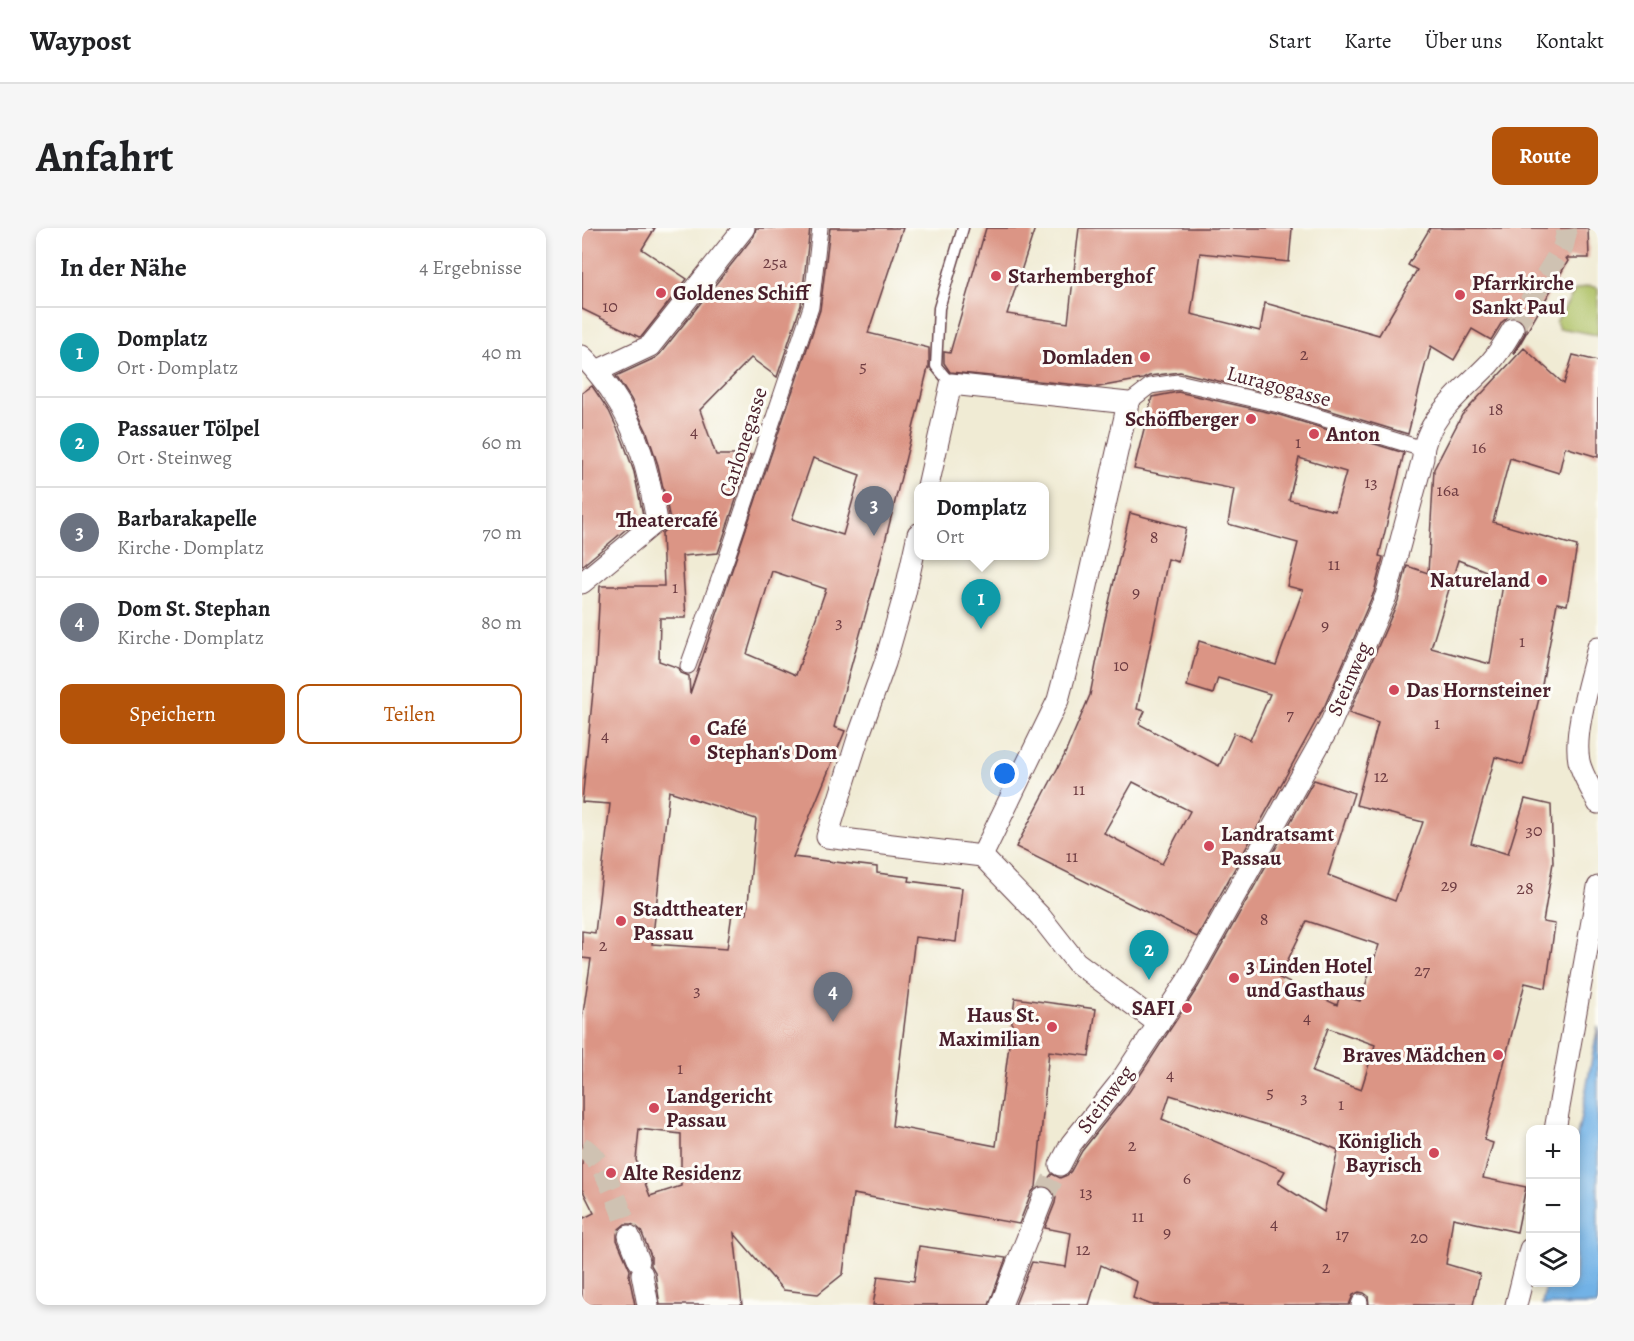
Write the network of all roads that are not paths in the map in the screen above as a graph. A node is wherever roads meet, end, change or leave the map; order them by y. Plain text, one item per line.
1 (744, 228) edge
2 (820, 228) edge
3 (963, 228) edge
4 (1513, 329) tunnel mouth
5 (590, 364) edge
6 (951, 384) junction
7 (1128, 403) junction
8 (1423, 449) junction
9 (929, 482) edge
10 (914, 552) edge
11 (582, 583) edge
12 (1598, 647) edge
13 (688, 666) dead end
14 (1598, 802) edge
15 (982, 856) junction
16 (1598, 887) edge
17 (1159, 1024) junction
18 (1556, 1125) edge
19 (1060, 1165) tunnel mouth
20 (1043, 1198) tunnel mouth
21 (629, 1236) tunnel mouth
22 (1526, 1265) edge
23 (648, 1305) edge
24 (1001, 1305) edge
25 (1516, 1305) edge

1 - 5 street
2 - 13 street, Carlonegasse
3 - 6 lane
4 - 8 street, Steinweg
5 - 11 street
6 - 7 street
6 - 9 street
7 - 8 street, Luragogasse
7 - 15 street
8 - 17 street, Steinweg
10 - 15 street
12 - 14 street
15 - 17 street
16 - 18 street
17 - 19 street, Steinweg
20 - 24 street
21 - 23 street
22 - 25 street

